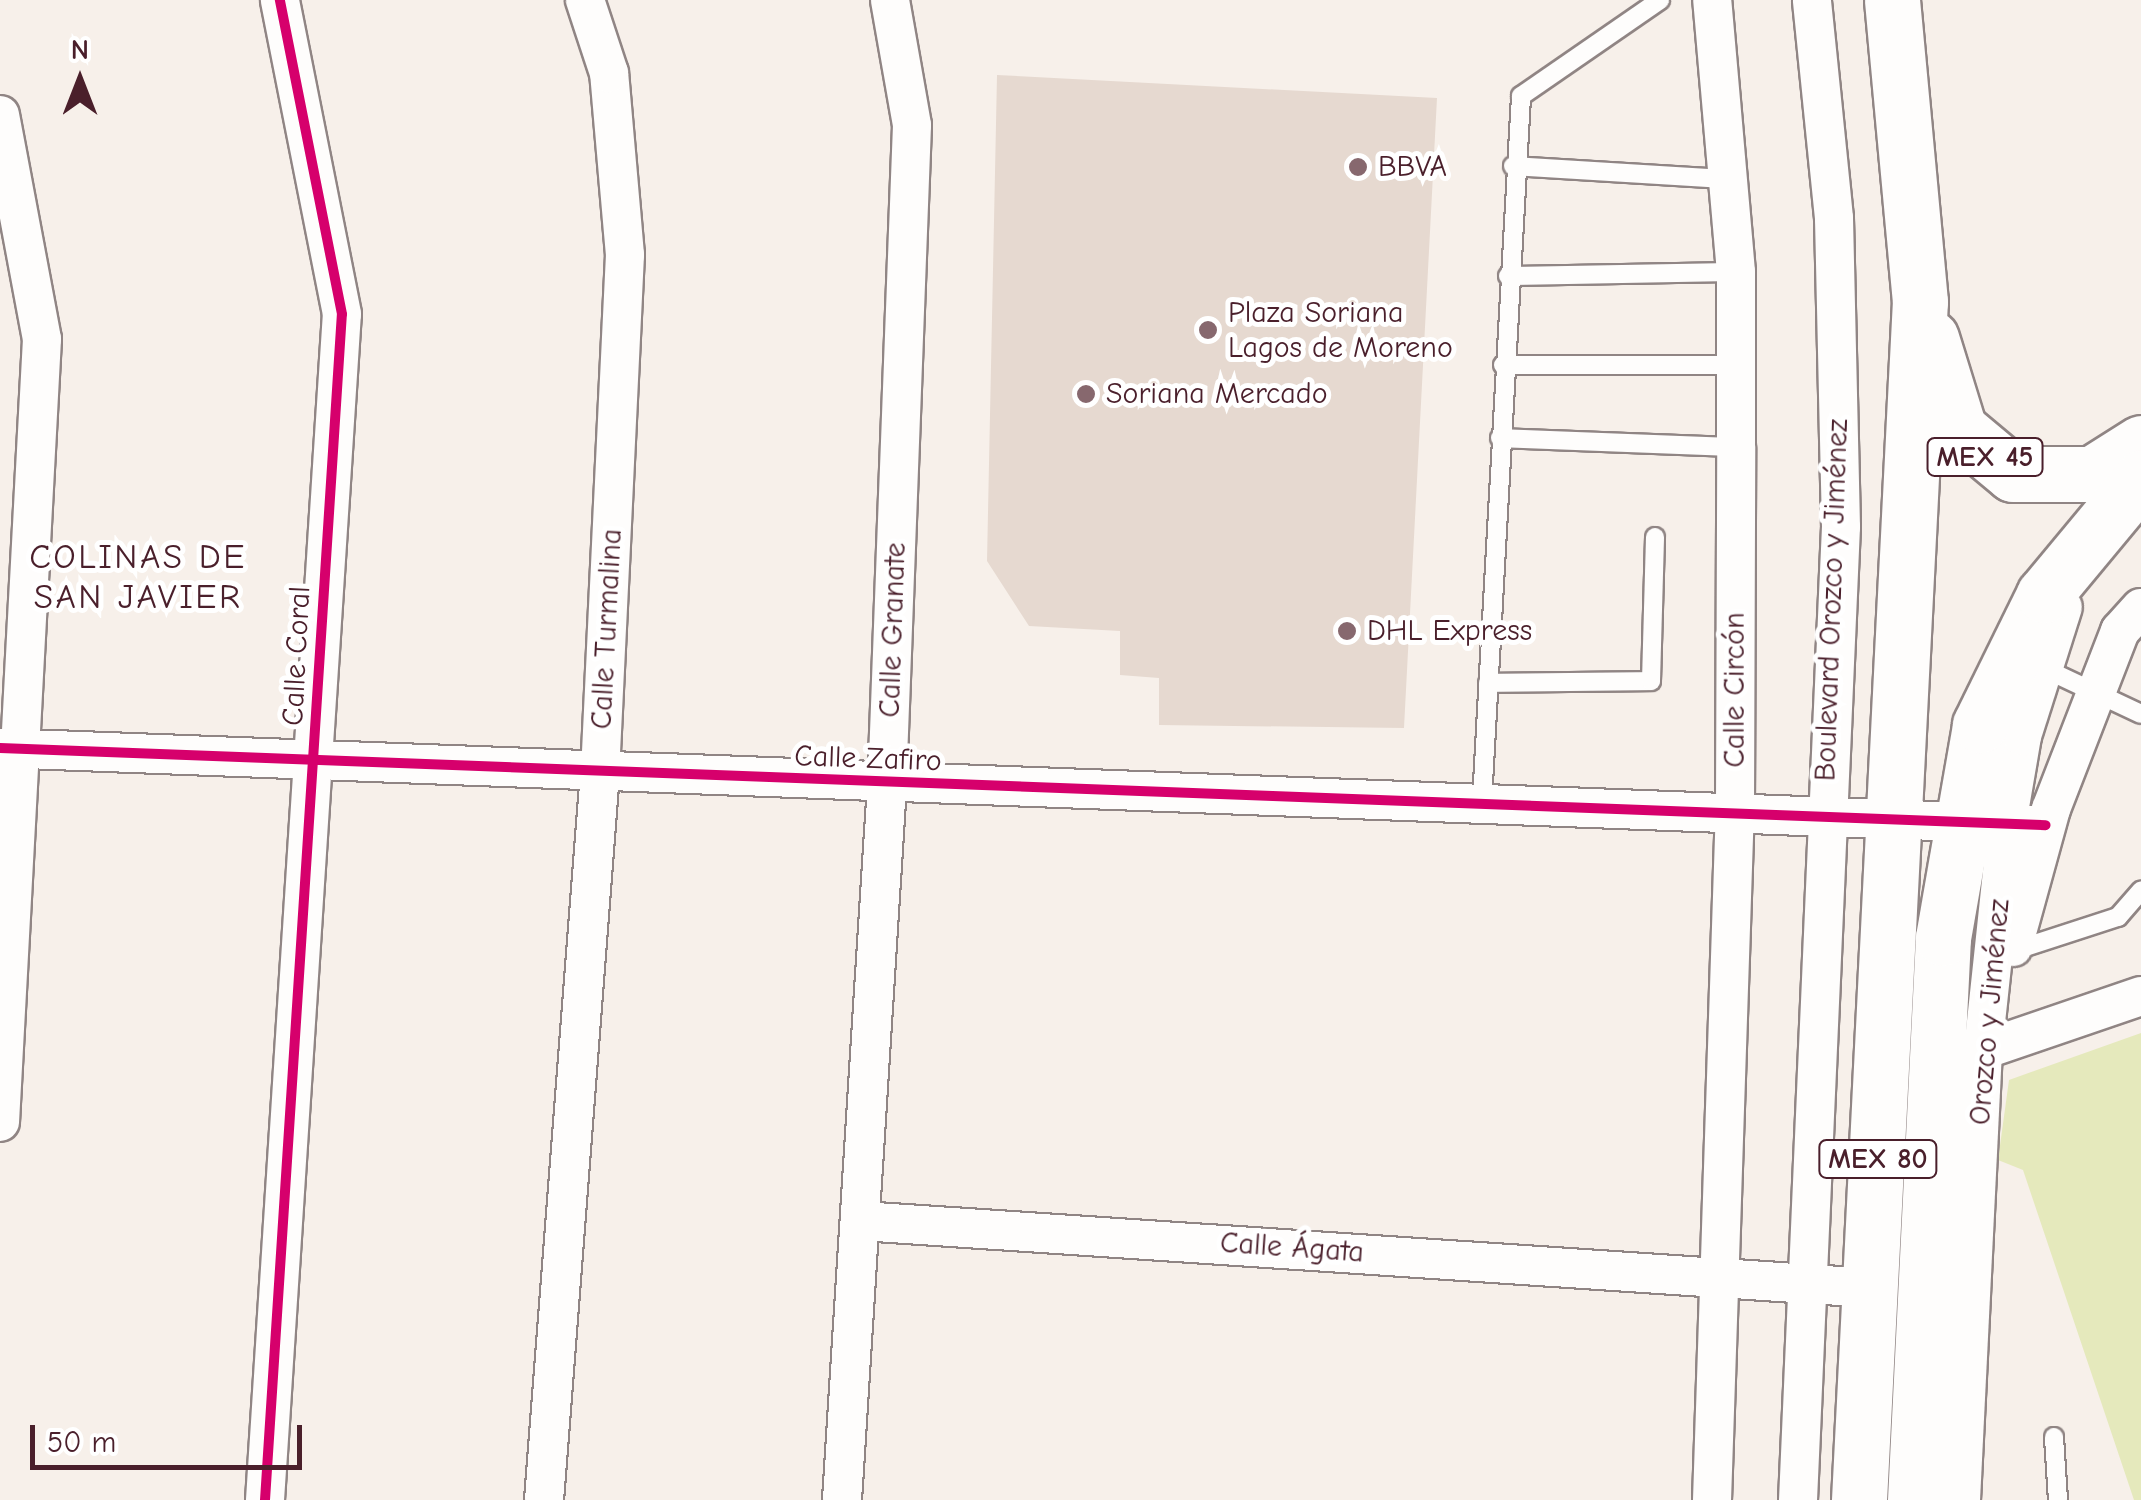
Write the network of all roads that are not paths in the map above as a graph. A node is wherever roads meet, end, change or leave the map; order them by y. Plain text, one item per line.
1 (280, 0) edge
2 (585, 0) edge
3 (890, 0) edge
4 (1660, 0) edge
5 (1712, 0) edge
6 (1812, 0) edge
7 (1892, 0) edge
8 (0, 114) edge
9 (1513, 166) junction
10 (1728, 179) junction
11 (1736, 272) junction
12 (1508, 276) junction
13 (1920, 302) junction
14 (1503, 365) junction
15 (1736, 365) junction
16 (1500, 438) junction
17 (2141, 443) edge
18 (1736, 447) junction
19 (2141, 478) edge
20 (1655, 536) dead end
21 (2090, 537) junction
22 (2141, 608) edge
23 (2041, 667) junction
24 (1488, 682) junction
25 (2097, 692) junction
26 (2141, 714) edge
27 (10, 748) edge
28 (316, 761) junction
29 (600, 773) junction
30 (887, 785) junction
31 (1482, 802) junction
32 (1735, 808) junction
33 (1826, 818) junction
34 (1895, 819) junction
35 (1985, 822) junction
36 (2046, 825) junction
37 (2141, 891) edge
38 (2002, 953) junction
39 (2141, 996) edge
40 (1983, 1050) junction
41 (0, 1122) edge
42 (861, 1221) junction
43 (1722, 1276) junction
44 (1807, 1285) junction
45 (1870, 1288) junction
46 (2054, 1437) dead end
47 (265, 1500) edge
48 (544, 1500) edge
49 (842, 1500) edge
50 (1712, 1500) edge
51 (1798, 1500) edge
52 (1859, 1500) edge
53 (1915, 1500) edge
54 (1961, 1500) edge
55 (2058, 1500) edge

1 - 28 street, Calle Coral
2 - 29 street, Calle Turmalina
3 - 30 street, Calle Granate
4 - 9 lane
5 - 10 street, Calle Circón
6 - 33 street, Boulevard Orozco y Jiménez / MEX 80
7 - 13 highway, MEX 45
8 - 27 street
9 - 10 lane
9 - 12 lane
10 - 11 street, Calle Circón
11 - 12 lane
11 - 15 street, Calle Circón
12 - 14 lane
13 - 17 highway, MEX 45
13 - 34 highway, MEX 80
14 - 15 lane
14 - 16 lane
15 - 18 street, Calle Circón
16 - 18 lane
16 - 24 lane
18 - 32 street, Calle Circón
19 - 21 highway, MEX 80
20 - 24 lane
21 - 23 street, Orozco y Jiménez
21 - 35 highway, MEX 80
22 - 25 street
23 - 25 lane
23 - 35 street, Orozco y Jiménez
24 - 31 lane
25 - 26 lane
25 - 36 street
27 - 28 street, Calle Zafiro
27 - 41 street
28 - 29 street, Calle Zafiro
28 - 47 street, Calle Coral
29 - 30 street, Calle Zafiro
29 - 48 street, Calle Turmalina
30 - 31 street, Calle Zafiro
30 - 42 street, Calle Granate
31 - 32 street, Calle Zafiro
32 - 33 street, Calle Zafiro
32 - 43 street, Calle Circón
33 - 34 street, Calle Zafiro
33 - 44 street, Boulevard Orozco y Jiménez / MEX 80
34 - 35 street, Calle Zafiro
34 - 45 highway, MEX 80
35 - 36 street, Calle Zafiro
35 - 38 street, Orozco y Jiménez
35 - 53 highway, Orozco y Jiménez / MEX 80
36 - 38 street
37 - 38 lane
38 - 40 street, Orozco y Jiménez
39 - 40 street
40 - 54 street, Orozco y Jiménez
42 - 43 street, Calle Ágata
42 - 49 street, Calle Granate
43 - 44 street, Calle Ágata
43 - 50 street, Calle Circón
44 - 45 street, Calle Ágata
44 - 51 street, Boulevard Orozco y Jiménez / MEX 80
45 - 52 highway, MEX 80
46 - 55 lane

